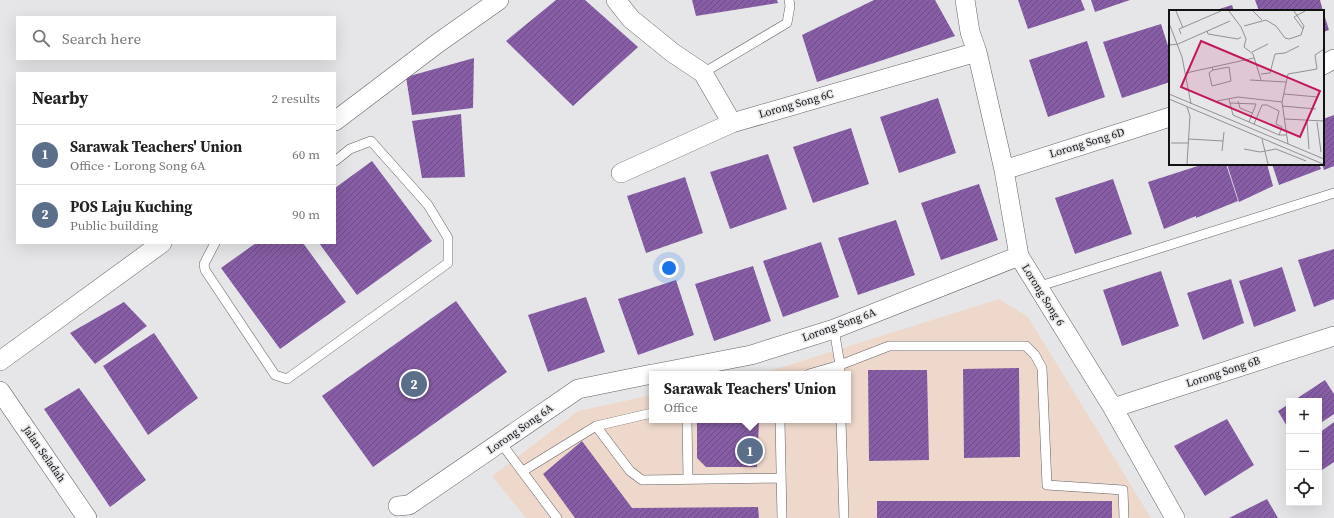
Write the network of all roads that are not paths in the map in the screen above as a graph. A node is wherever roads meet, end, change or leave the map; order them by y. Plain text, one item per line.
1 (499, 0) edge
2 (616, 0) edge
3 (789, 0) edge
4 (965, 0) edge
5 (977, 52) junction
6 (1334, 59) edge
7 (1324, 65) edge
8 (703, 73) junction
9 (1169, 117) edge
10 (336, 119) edge
11 (732, 123) junction
12 (336, 160) edge
13 (1004, 170) junction
14 (621, 173) dead end
15 (1334, 193) edge
16 (161, 244) edge
17 (214, 244) edge
18 (1019, 256) junction
19 (1038, 287) junction
20 (834, 329) junction
21 (1334, 336) edge
22 (0, 361) edge
23 (840, 369) edge
24 (668, 371) edge
25 (828, 371) edge
26 (649, 375) edge
27 (0, 391) edge
28 (1113, 408) junction
29 (649, 414) edge
30 (686, 423) edge
31 (780, 423) edge
32 (841, 423) edge
33 (596, 426) junction
34 (501, 443) junction
35 (523, 471) junction
36 (781, 478) junction
37 (688, 479) junction
38 (398, 506) dead end
39 (87, 518) edge
40 (558, 518) edge
41 (782, 518) edge
42 (844, 518) edge
43 (1124, 518) edge
44 (1175, 518) edge

1 - 10 street
2 - 8 street
3 - 8 lane
4 - 5 street, Lorong Song 6
5 - 11 street, Lorong Song 6C
5 - 13 street, Lorong Song 6
6 - 7 street
8 - 11 street
9 - 13 street, Lorong Song 6D
11 - 14 street, Lorong Song 6C
12 - 17 lane
13 - 18 street, Lorong Song 6
15 - 19 lane
16 - 22 street
18 - 19 street, Lorong Song 6
18 - 20 street, Lorong Song 6A
19 - 28 street, Lorong Song 6
20 - 23 lane
20 - 24 street, Lorong Song 6A
21 - 28 street, Lorong Song 6B
23 - 25 lane
23 - 43 lane
26 - 34 street, Lorong Song 6A
27 - 39 street, Jalan Seladah
28 - 44 street, Lorong Song 6
29 - 33 lane
30 - 37 lane
31 - 36 lane
32 - 42 lane
33 - 35 lane
33 - 37 lane
34 - 35 lane
34 - 38 street, Lorong Song 6A
35 - 40 lane
36 - 37 lane
36 - 41 lane

